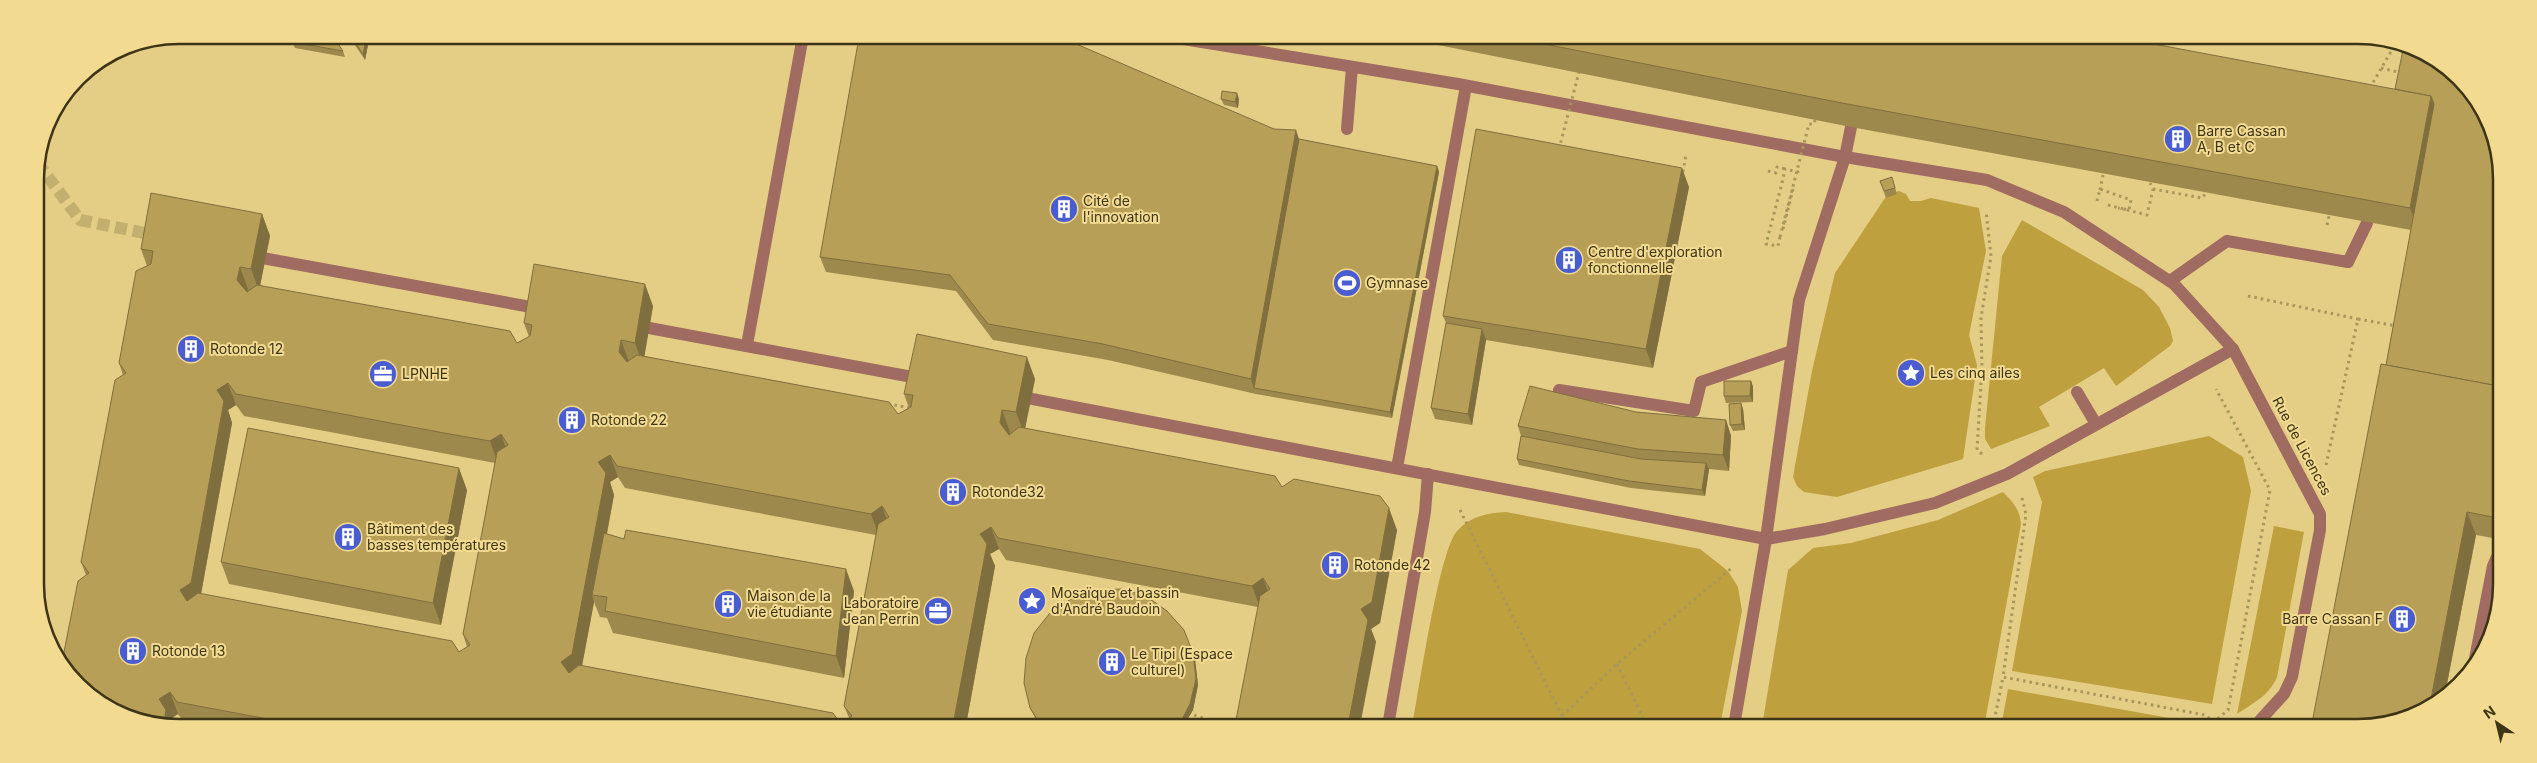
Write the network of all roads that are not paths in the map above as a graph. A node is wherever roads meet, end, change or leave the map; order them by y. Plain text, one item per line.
1 (802, 44) edge
2 (1213, 44) edge
3 (1352, 67) junction
4 (1466, 86) junction
5 (1851, 127) edge
6 (1347, 129) dead end
7 (1846, 157) junction
8 (2366, 223) edge
9 (257, 257) edge
10 (2170, 281) junction
11 (558, 312) edge
12 (616, 322) edge
13 (747, 345) junction
14 (2232, 349) junction
15 (1792, 351) junction
16 (920, 379) junction
17 (938, 382) edge
18 (1559, 390) dead end
19 (2077, 392) dead end
20 (1007, 395) edge
21 (915, 408) edge
22 (2096, 424) junction
23 (1397, 468) junction
24 (1428, 474) junction
25 (1766, 539) junction
26 (2493, 566) edge
27 (2477, 647) edge
28 (1389, 719) edge
29 (1735, 719) edge
30 (2262, 719) edge

1 - 13 lane
2 - 3 lane, Rue de Licences
3 - 4 lane, Rue de Licences
3 - 6 lane
4 - 7 lane, Rue de Licences
4 - 23 lane
5 - 7 lane
7 - 10 lane, Rue de Licences
7 - 15 lane
8 - 10 lane
9 - 11 lane
10 - 14 lane, Rue de Licences
12 - 13 lane
13 - 16 lane
14 - 22 lane
14 - 30 lane, Rue de Licences
15 - 18 lane
15 - 25 lane
16 - 17 lane
16 - 21 lane
19 - 22 lane
20 - 23 lane
22 - 25 lane
23 - 24 lane
24 - 25 lane
24 - 28 lane
25 - 29 lane
26 - 27 lane

